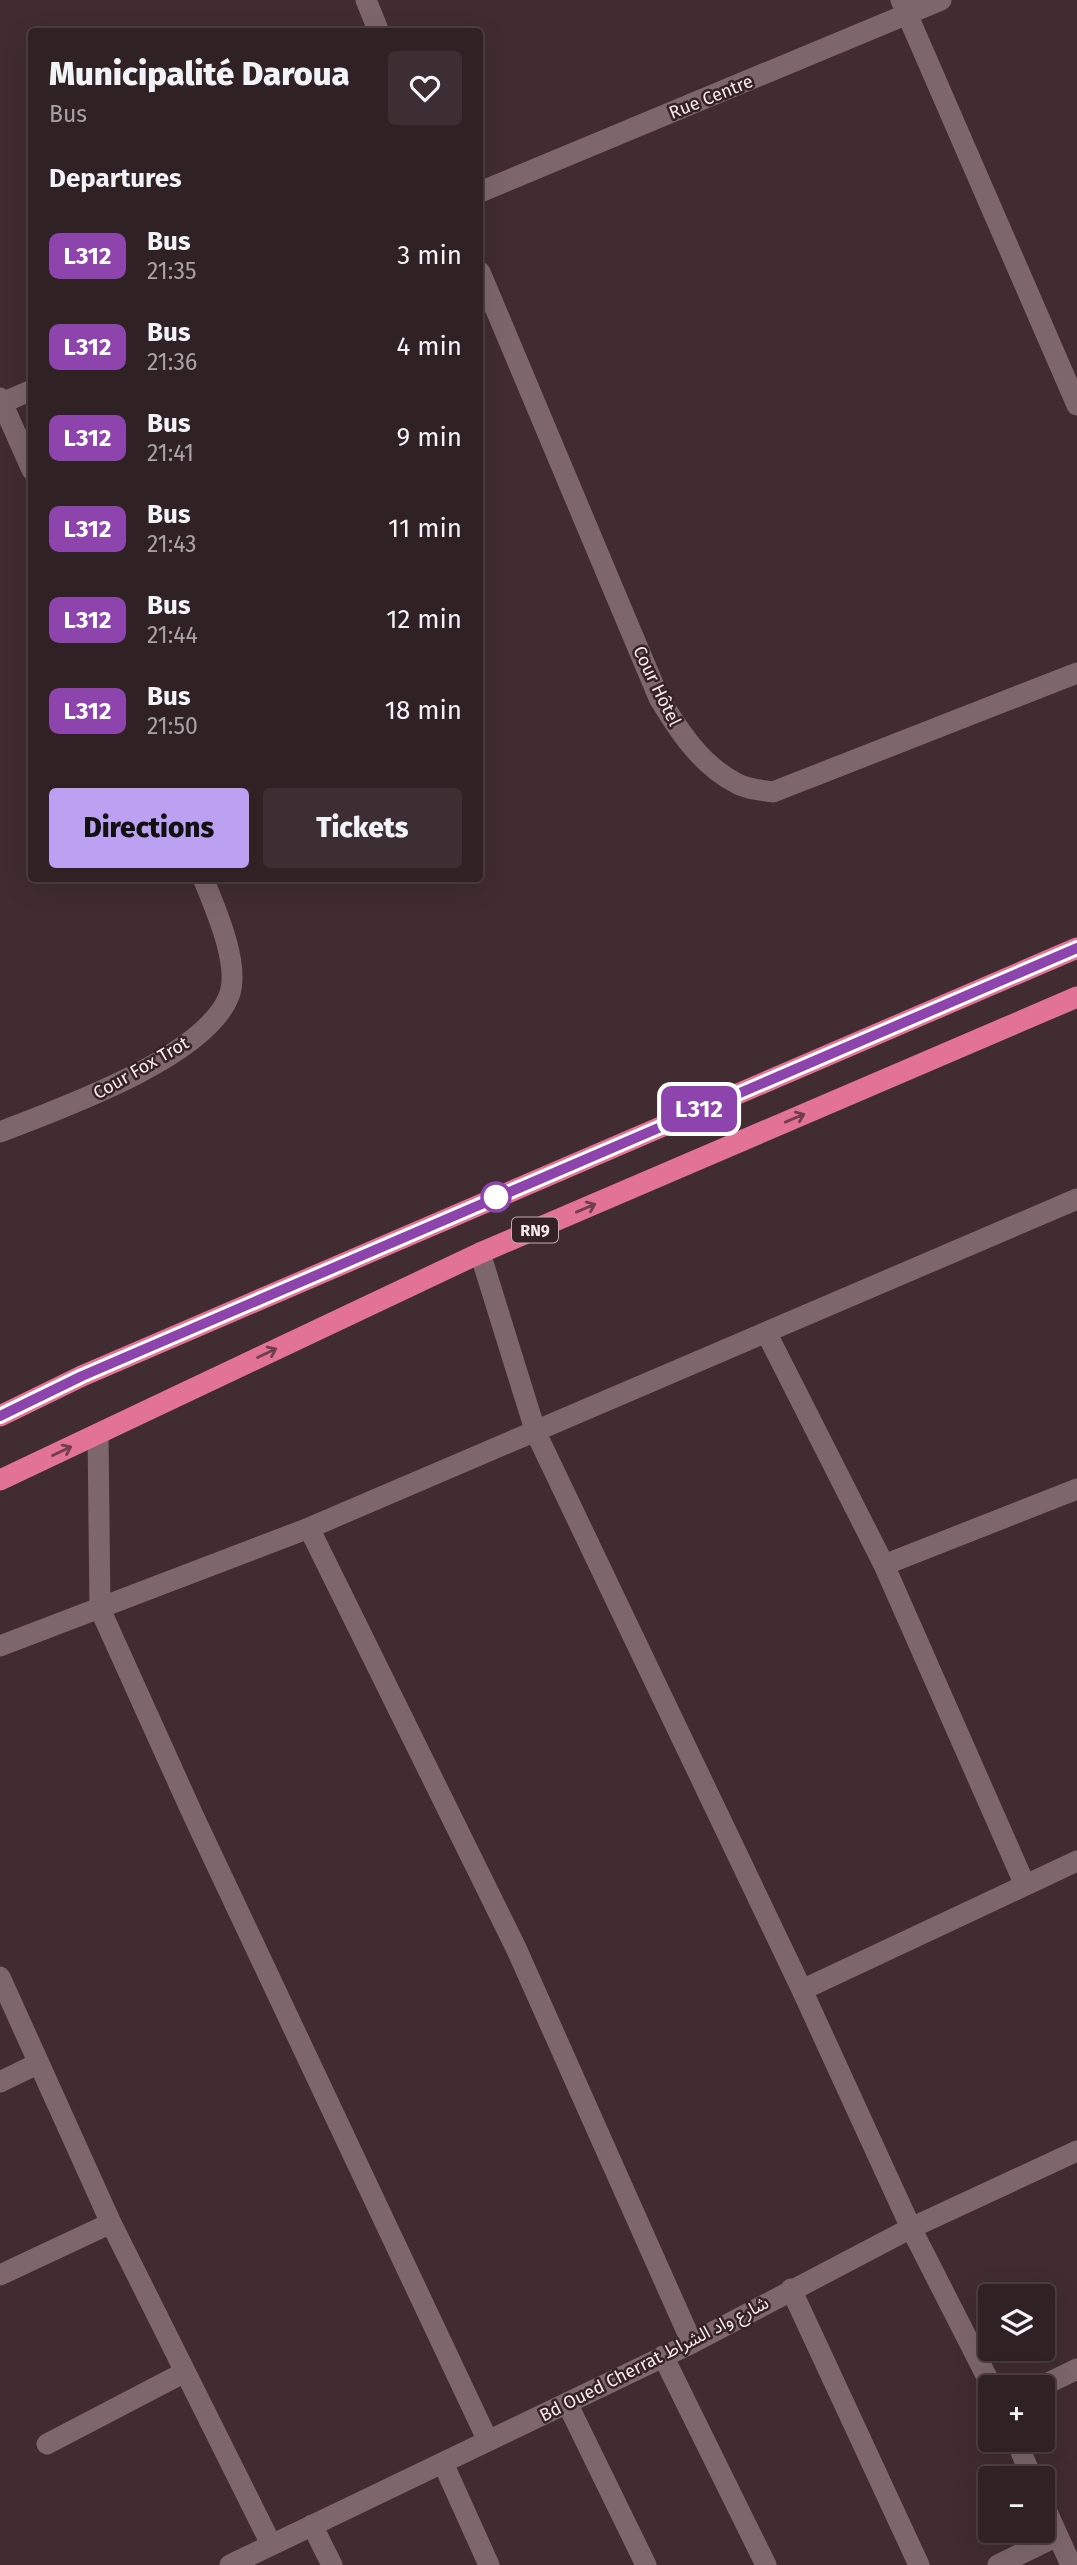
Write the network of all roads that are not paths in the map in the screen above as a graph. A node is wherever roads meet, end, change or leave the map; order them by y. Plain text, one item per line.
1 (366, 0) edge
2 (942, 0) edge
3 (904, 8) edge
4 (377, 28) edge
5 (483, 191) edge
6 (483, 279) edge
7 (28, 392) edge
8 (1, 402) edge
9 (1077, 405) edge
10 (28, 461) edge
11 (1077, 673) edge
12 (204, 882) edge
13 (1077, 948) edge
14 (1077, 997) edge
15 (0, 1132) edge
16 (1077, 1199) edge
17 (480, 1253) junction
18 (766, 1332) junction
19 (0, 1416) edge
20 (536, 1433) junction
21 (97, 1434) junction
22 (0, 1480) edge
23 (1077, 1489) edge
24 (309, 1528) junction
25 (884, 1565) junction
26 (100, 1609) junction
27 (0, 1646) edge
28 (1077, 1861) edge
29 (1025, 1885) junction
30 (0, 1977) edge
31 (802, 1990) junction
32 (39, 2063) junction
33 (0, 2082) edge
34 (1077, 2151) edge
35 (111, 2223) junction
36 (911, 2228) junction
37 (0, 2275) edge
38 (791, 2289) junction
39 (692, 2343) junction
40 (663, 2357) junction
41 (1077, 2369) edge
42 (185, 2372) junction
43 (986, 2375) edge
44 (1055, 2380) edge
45 (567, 2403) junction
46 (488, 2441) junction
47 (47, 2444) dead end
48 (443, 2462) junction
49 (312, 2525) junction
50 (1055, 2529) edge
51 (1058, 2536) junction
52 (271, 2544) junction
53 (230, 2565) edge
54 (332, 2565) edge
55 (489, 2565) edge
56 (646, 2565) edge
57 (766, 2565) edge
58 (919, 2565) edge
59 (998, 2565) edge
60 (1071, 2565) edge

1 - 4 street
2 - 3 street, Rue Centre
3 - 5 street, Rue Centre
3 - 9 street
6 - 11 street, Cour Hôtel
7 - 8 street
8 - 10 street
12 - 15 street, Cour Fox Trot
13 - 19 highway, RN9
17 -> 14 highway, RN9
16 - 18 street
17 - 20 street
21 -> 17 highway, RN9
18 - 20 street
18 - 25 street
20 - 24 street
20 - 31 street
22 -> 21 highway, RN9
21 - 26 street
23 - 25 street
24 - 26 street
24 - 39 street
25 - 29 street
26 - 27 street
26 - 46 street
28 - 29 street
29 - 31 street
30 - 32 street
31 - 36 street
32 - 33 street
32 - 35 street
34 - 36 street, Bd Oued Cherrat شارع واد الشراط
35 - 37 street
35 - 42 street
36 - 38 street, Bd Oued Cherrat شارع واد الشراط
36 - 43 street
38 - 39 street, Bd Oued Cherrat شارع واد الشراط
38 - 58 street
39 - 40 street, Bd Oued Cherrat شارع واد الشراط
40 - 45 street, Bd Oued Cherrat شارع واد الشراط
40 - 57 street
41 - 44 street
42 - 47 street
42 - 52 street
45 - 46 street, Bd Oued Cherrat شارع واد الشراط
45 - 56 street
46 - 48 street, Bd Oued Cherrat شارع واد الشراط
48 - 49 street, Bd Oued Cherrat شارع واد الشراط
48 - 55 street
49 - 52 street, Bd Oued Cherrat شارع واد الشراط
49 - 54 street
50 - 51 street
51 - 59 street
51 - 60 street
52 - 53 street, Bd Oued Cherrat شارع واد الشراط

